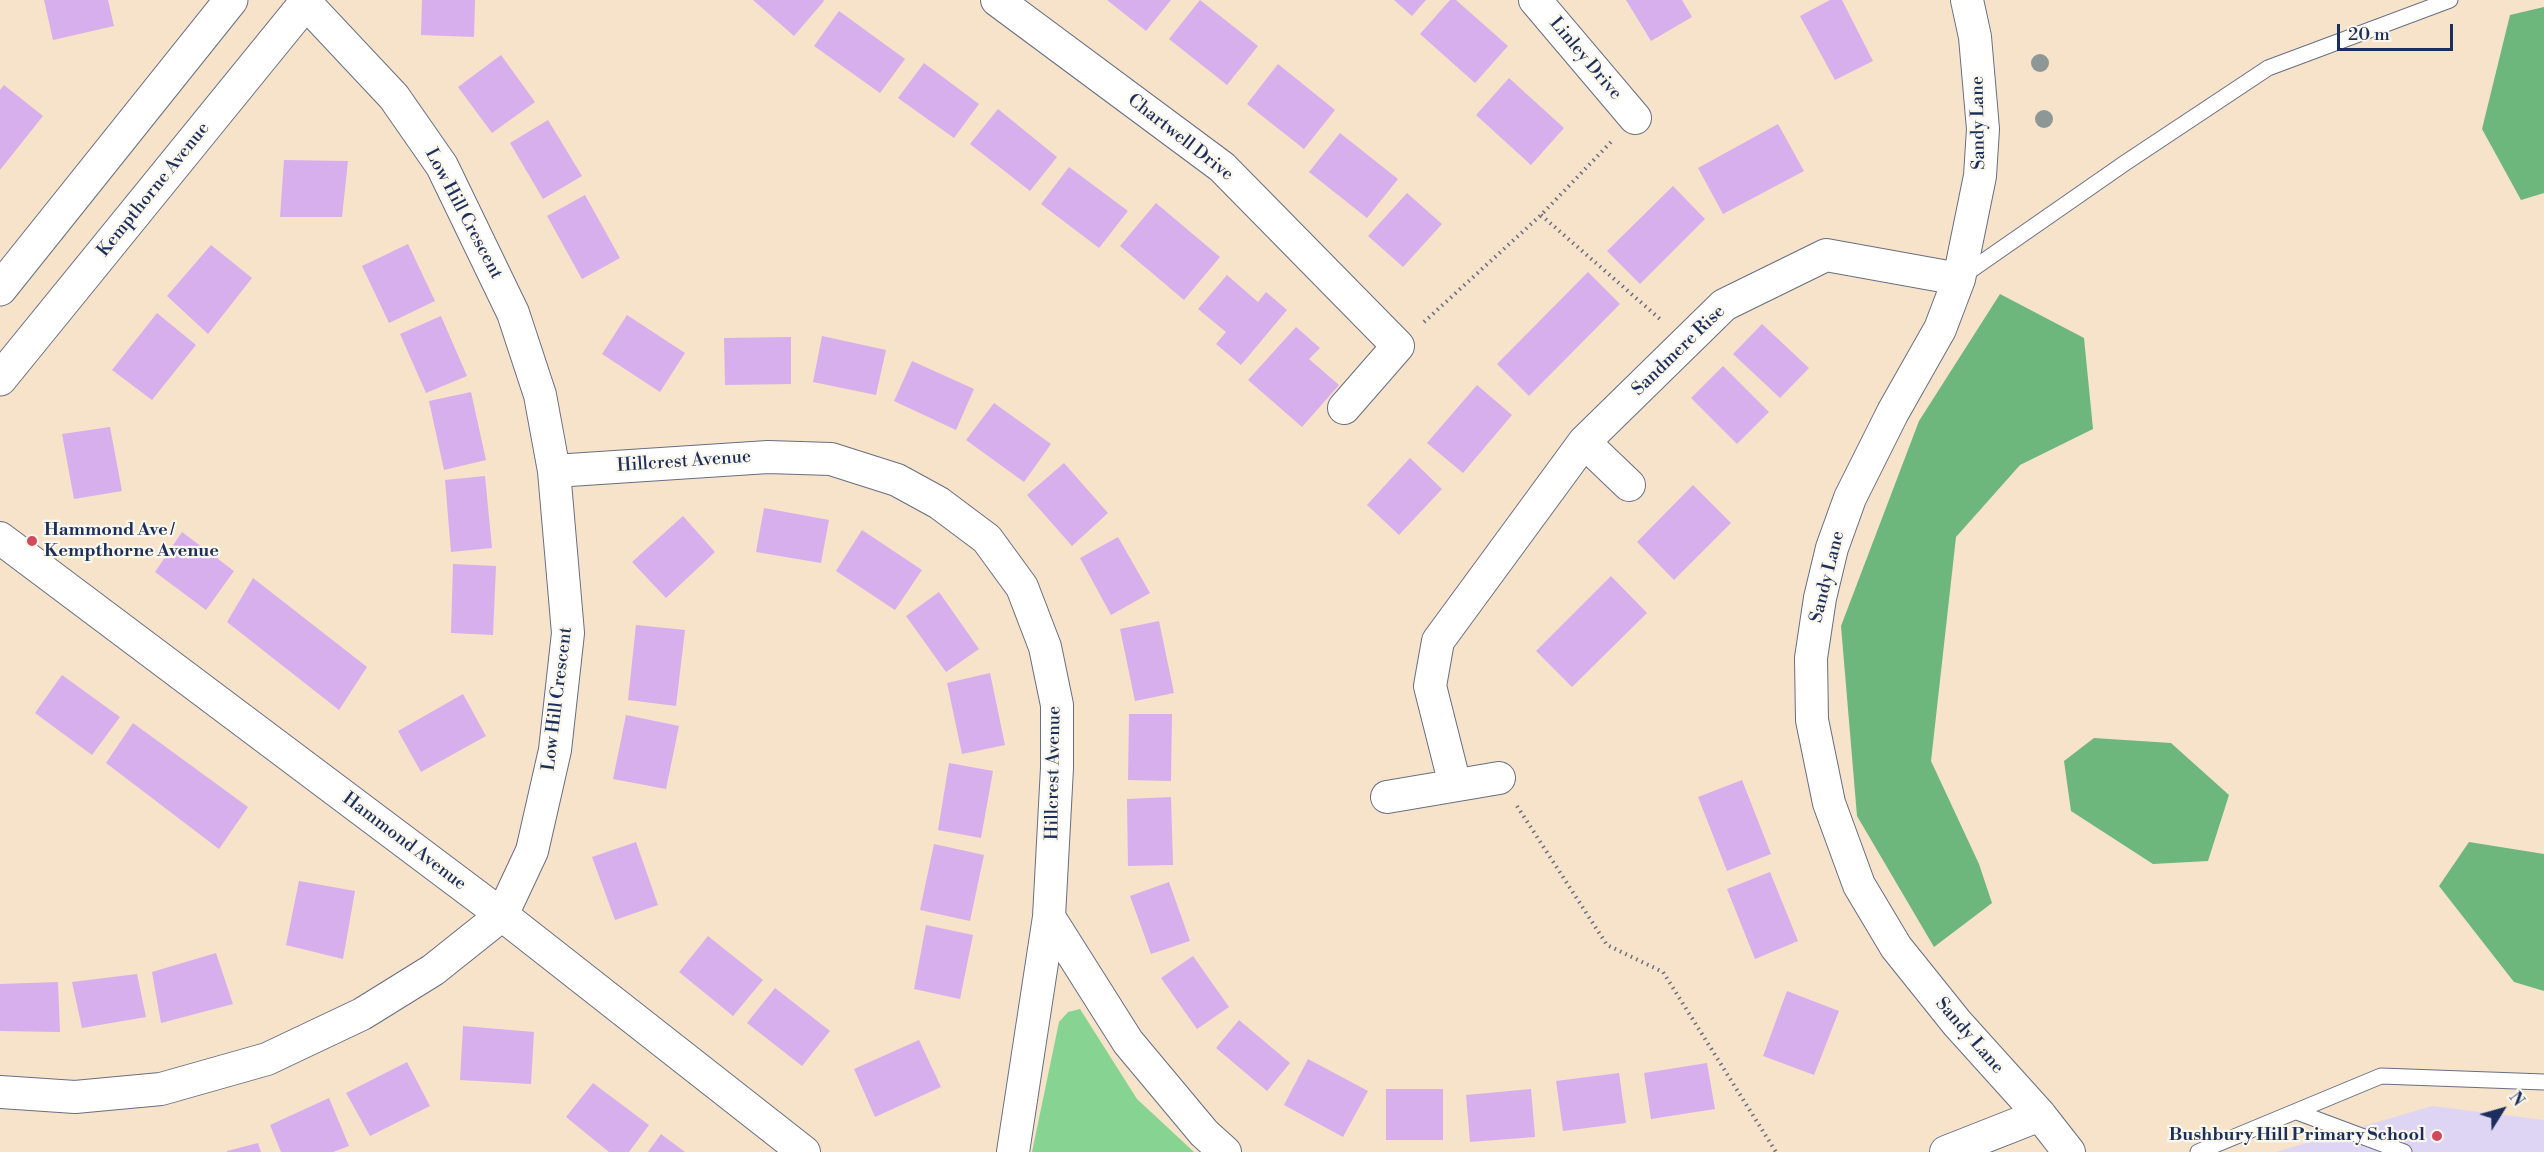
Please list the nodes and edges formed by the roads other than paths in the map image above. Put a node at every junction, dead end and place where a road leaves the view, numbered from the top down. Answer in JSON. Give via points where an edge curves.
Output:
{"nodes":[{"id":1,"x":231,"y":0,"type":"edge"},
{"id":2,"x":998,"y":0,"type":"edge"},
{"id":3,"x":1535,"y":0,"type":"edge"},
{"id":4,"x":1967,"y":0,"type":"edge"},
{"id":5,"x":2450,"y":0,"type":"edge"},
{"id":6,"x":306,"y":1,"type":"edge"},
{"id":7,"x":1635,"y":118,"type":"road end"},
{"id":8,"x":1959,"y":279,"type":"junction"},
{"id":9,"x":0,"y":289,"type":"edge"},
{"id":10,"x":0,"y":379,"type":"edge"},
{"id":11,"x":1344,"y":408,"type":"dead end"},
{"id":12,"x":1584,"y":442,"type":"junction"},
{"id":13,"x":554,"y":471,"type":"junction"},
{"id":14,"x":1629,"y":485,"type":"dead end"},
{"id":15,"x":0,"y":538,"type":"edge"},
{"id":16,"x":1499,"y":778,"type":"road end"},
{"id":17,"x":1455,"y":785,"type":"junction"},
{"id":18,"x":1387,"y":797,"type":"dead end"},
{"id":19,"x":502,"y":915,"type":"junction"},
{"id":20,"x":1049,"y":917,"type":"junction"},
{"id":21,"x":2544,"y":1082,"type":"edge"},
{"id":22,"x":0,"y":1092,"type":"edge"},
{"id":23,"x":2297,"y":1112,"type":"junction"},
{"id":24,"x":2040,"y":1115,"type":"junction"},
{"id":25,"x":804,"y":1152,"type":"edge"},
{"id":26,"x":1013,"y":1152,"type":"edge"},
{"id":27,"x":1225,"y":1152,"type":"edge"},
{"id":28,"x":1946,"y":1152,"type":"edge"},
{"id":29,"x":2069,"y":1152,"type":"edge"},
{"id":30,"x":2198,"y":1152,"type":"edge"},
{"id":31,"x":2404,"y":1152,"type":"edge"}],
"edges":[{"from":1,"to":9,"type":"street"},
{"from":2,"to":11,"type":"street","name":"Chartwell Drive","via":[[1222,167],[1398,346]]},
{"from":3,"to":7,"type":"street","name":"Linley Drive"},
{"from":4,"to":8,"type":"street","name":"Sandy Lane","via":[[1976,47],[1983,129],[1980,176]]},
{"from":5,"to":8,"type":"lane","via":[[2268,68]]},
{"from":6,"to":10,"type":"street","name":"Kempthorne Avenue"},
{"from":6,"to":13,"type":"street","name":"Low Hill Crescent","via":[[394,97],[442,166],[513,313],[540,395]]},
{"from":8,"to":12,"type":"street","name":"Sandmere Rise","via":[[1826,255],[1724,305]]},
{"from":8,"to":24,"type":"street","name":"Sandy Lane","via":[[1940,329],[1850,498],[1832,548],[1810,658],[1812,720],[1829,803],[1859,885],[1896,947],[1957,1023]]},
{"from":12,"to":14,"type":"street"},
{"from":12,"to":17,"type":"street","name":"Sandmere Rise","via":[[1438,641],[1430,686]]},
{"from":13,"to":19,"type":"street","name":"Low Hill Crescent","via":[[568,633],[555,750],[532,851]]},
{"from":13,"to":20,"type":"street","name":"Hillcrest Avenue","via":[[768,457],[831,459],[897,480],[939,503],[987,539],[1022,587],[1045,647],[1057,705]]},
{"from":15,"to":19,"type":"street","name":"Hammond Avenue"},
{"from":16,"to":17,"type":"street"},
{"from":17,"to":18,"type":"street"},
{"from":19,"to":22,"type":"street","name":"Low Hill Crescent","via":[[433,970],[362,1014],[267,1059],[161,1089],[75,1097]]},
{"from":19,"to":25,"type":"street","name":"Hammond Avenue"},
{"from":20,"to":26,"type":"street","name":"Hillcrest Avenue"},
{"from":20,"to":27,"type":"street","via":[[1128,1042],[1204,1133]]},
{"from":21,"to":23,"type":"lane","via":[[2381,1076]]},
{"from":23,"to":30,"type":"lane"},
{"from":23,"to":31,"type":"lane"},
{"from":24,"to":28,"type":"street"},
{"from":24,"to":29,"type":"street","name":"Sandy Lane"}]}
